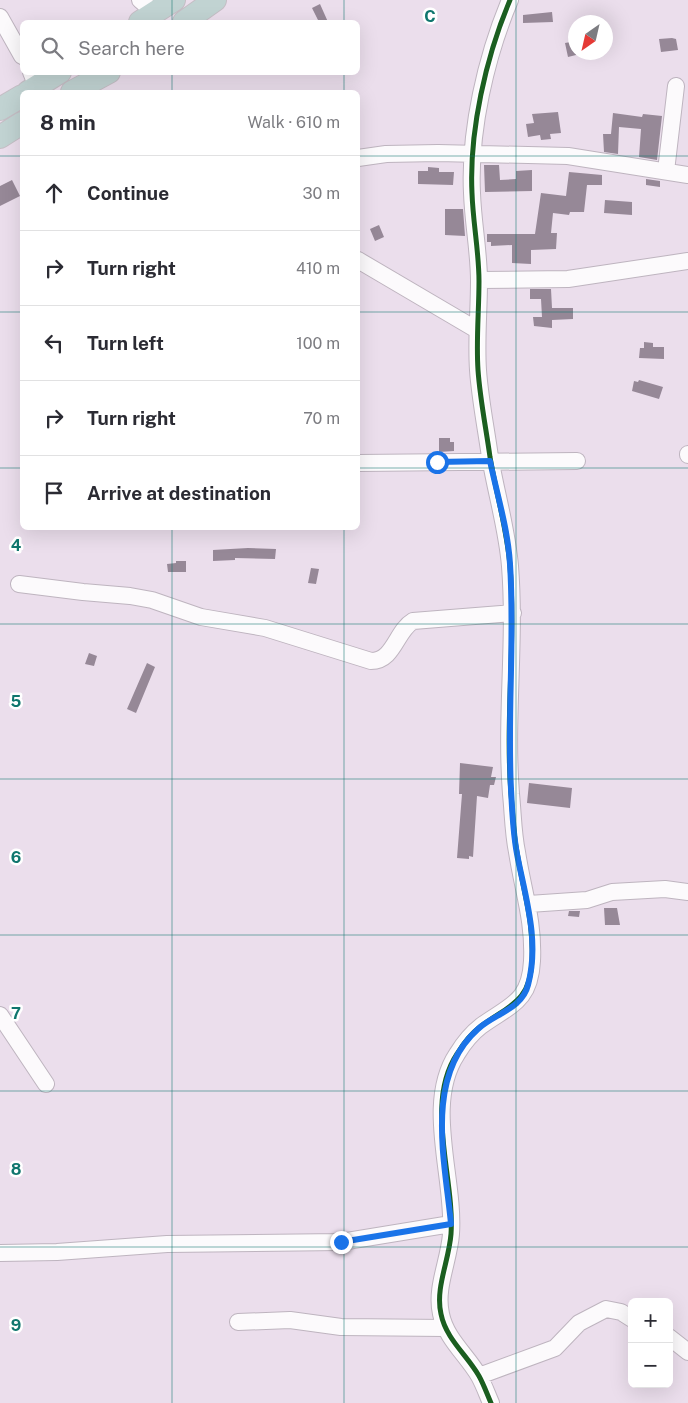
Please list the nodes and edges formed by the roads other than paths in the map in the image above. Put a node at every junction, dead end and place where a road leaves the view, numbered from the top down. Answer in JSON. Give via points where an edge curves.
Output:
{"nodes":[{"id":1,"x":174,"y":0,"type":"edge"},
{"id":2,"x":215,"y":0,"type":"edge"},
{"id":3,"x":510,"y":0,"type":"edge"},
{"id":4,"x":145,"y":12,"type":"edge"},
{"id":5,"x":0,"y":17,"type":"edge"},
{"id":6,"x":187,"y":20,"type":"edge"},
{"id":7,"x":20,"y":52,"type":"edge"},
{"id":8,"x":54,"y":75,"type":"edge"},
{"id":9,"x":103,"y":75,"type":"edge"},
{"id":10,"x":676,"y":86,"type":"dead end"},
{"id":11,"x":30,"y":87,"type":"edge"},
{"id":12,"x":76,"y":90,"type":"edge"},
{"id":13,"x":20,"y":94,"type":"edge"},
{"id":14,"x":0,"y":109,"type":"edge"},
{"id":15,"x":20,"y":124,"type":"edge"},
{"id":16,"x":0,"y":137,"type":"edge"},
{"id":17,"x":472,"y":154,"type":"junction"},
{"id":18,"x":360,"y":158,"type":"edge"},
{"id":19,"x":666,"y":171,"type":"junction"},
{"id":20,"x":688,"y":175,"type":"edge"},
{"id":21,"x":360,"y":261,"type":"edge"},
{"id":22,"x":688,"y":261,"type":"edge"},
{"id":23,"x":479,"y":280,"type":"junction"},
{"id":24,"x":477,"y":330,"type":"junction"},
{"id":25,"x":490,"y":461,"type":"junction"},
{"id":26,"x":577,"y":462,"type":"dead end"},
{"id":27,"x":360,"y":463,"type":"edge"},
{"id":28,"x":19,"y":584,"type":"dead end"},
{"id":29,"x":512,"y":614,"type":"junction"},
{"id":30,"x":688,"y":892,"type":"edge"},
{"id":31,"x":529,"y":904,"type":"junction"},
{"id":32,"x":0,"y":1015,"type":"edge"},
{"id":33,"x":46,"y":1084,"type":"dead end"},
{"id":34,"x":451,"y":1224,"type":"junction"},
{"id":35,"x":0,"y":1253,"type":"edge"},
{"id":36,"x":628,"y":1316,"type":"edge"},
{"id":37,"x":238,"y":1322,"type":"dead end"},
{"id":38,"x":445,"y":1328,"type":"junction"},
{"id":39,"x":673,"y":1340,"type":"edge"},
{"id":40,"x":688,"y":1352,"type":"edge"},
{"id":41,"x":479,"y":1376,"type":"junction"},
{"id":42,"x":491,"y":1403,"type":"edge"}],
"edges":[{"from":1,"to":4,"type":"highway"},
{"from":2,"to":6,"type":"highway"},
{"from":3,"to":17,"type":"street","via":[[491,55]]},
{"from":5,"to":7,"type":"street"},
{"from":8,"to":11,"type":"highway"},
{"from":9,"to":12,"type":"highway"},
{"from":10,"to":19,"type":"street"},
{"from":13,"to":14,"type":"highway"},
{"from":15,"to":16,"type":"highway"},
{"from":17,"to":18,"type":"street","via":[[386,154]]},
{"from":17,"to":19,"type":"street","via":[[568,156]]},
{"from":17,"to":23,"type":"street"},
{"from":19,"to":20,"type":"street"},
{"from":21,"to":24,"type":"street"},
{"from":22,"to":23,"type":"street","via":[[568,279]]},
{"from":23,"to":24,"type":"street"},
{"from":24,"to":25,"type":"street","via":[[478,373]]},
{"from":25,"to":26,"type":"street"},
{"from":25,"to":27,"type":"street"},
{"from":25,"to":29,"type":"street","via":[[510,561]]},
{"from":28,"to":29,"type":"street","via":[[152,600],[201,617],[265,628],[371,661],[386,656],[406,625],[413,621]]},
{"from":29,"to":31,"type":"street","via":[[511,790],[516,852]]},
{"from":30,"to":31,"type":"street","via":[[665,889],[612,892],[587,900]]},
{"from":31,"to":34,"type":"street","via":[[532,947],[528,987],[512,1007],[479,1027],[467,1040],[455,1056],[444,1086],[442,1104]]},
{"from":32,"to":33,"type":"street"},
{"from":34,"to":35,"type":"street","via":[[341,1242],[167,1244]]},
{"from":34,"to":38,"type":"street","via":[[439,1298]]},
{"from":36,"to":41,"type":"street","via":[[606,1309],[579,1323],[554,1348]]},
{"from":37,"to":38,"type":"street","via":[[290,1320],[341,1327]]},
{"from":38,"to":41,"type":"street"},
{"from":39,"to":40,"type":"street"},
{"from":41,"to":42,"type":"street"}]}
